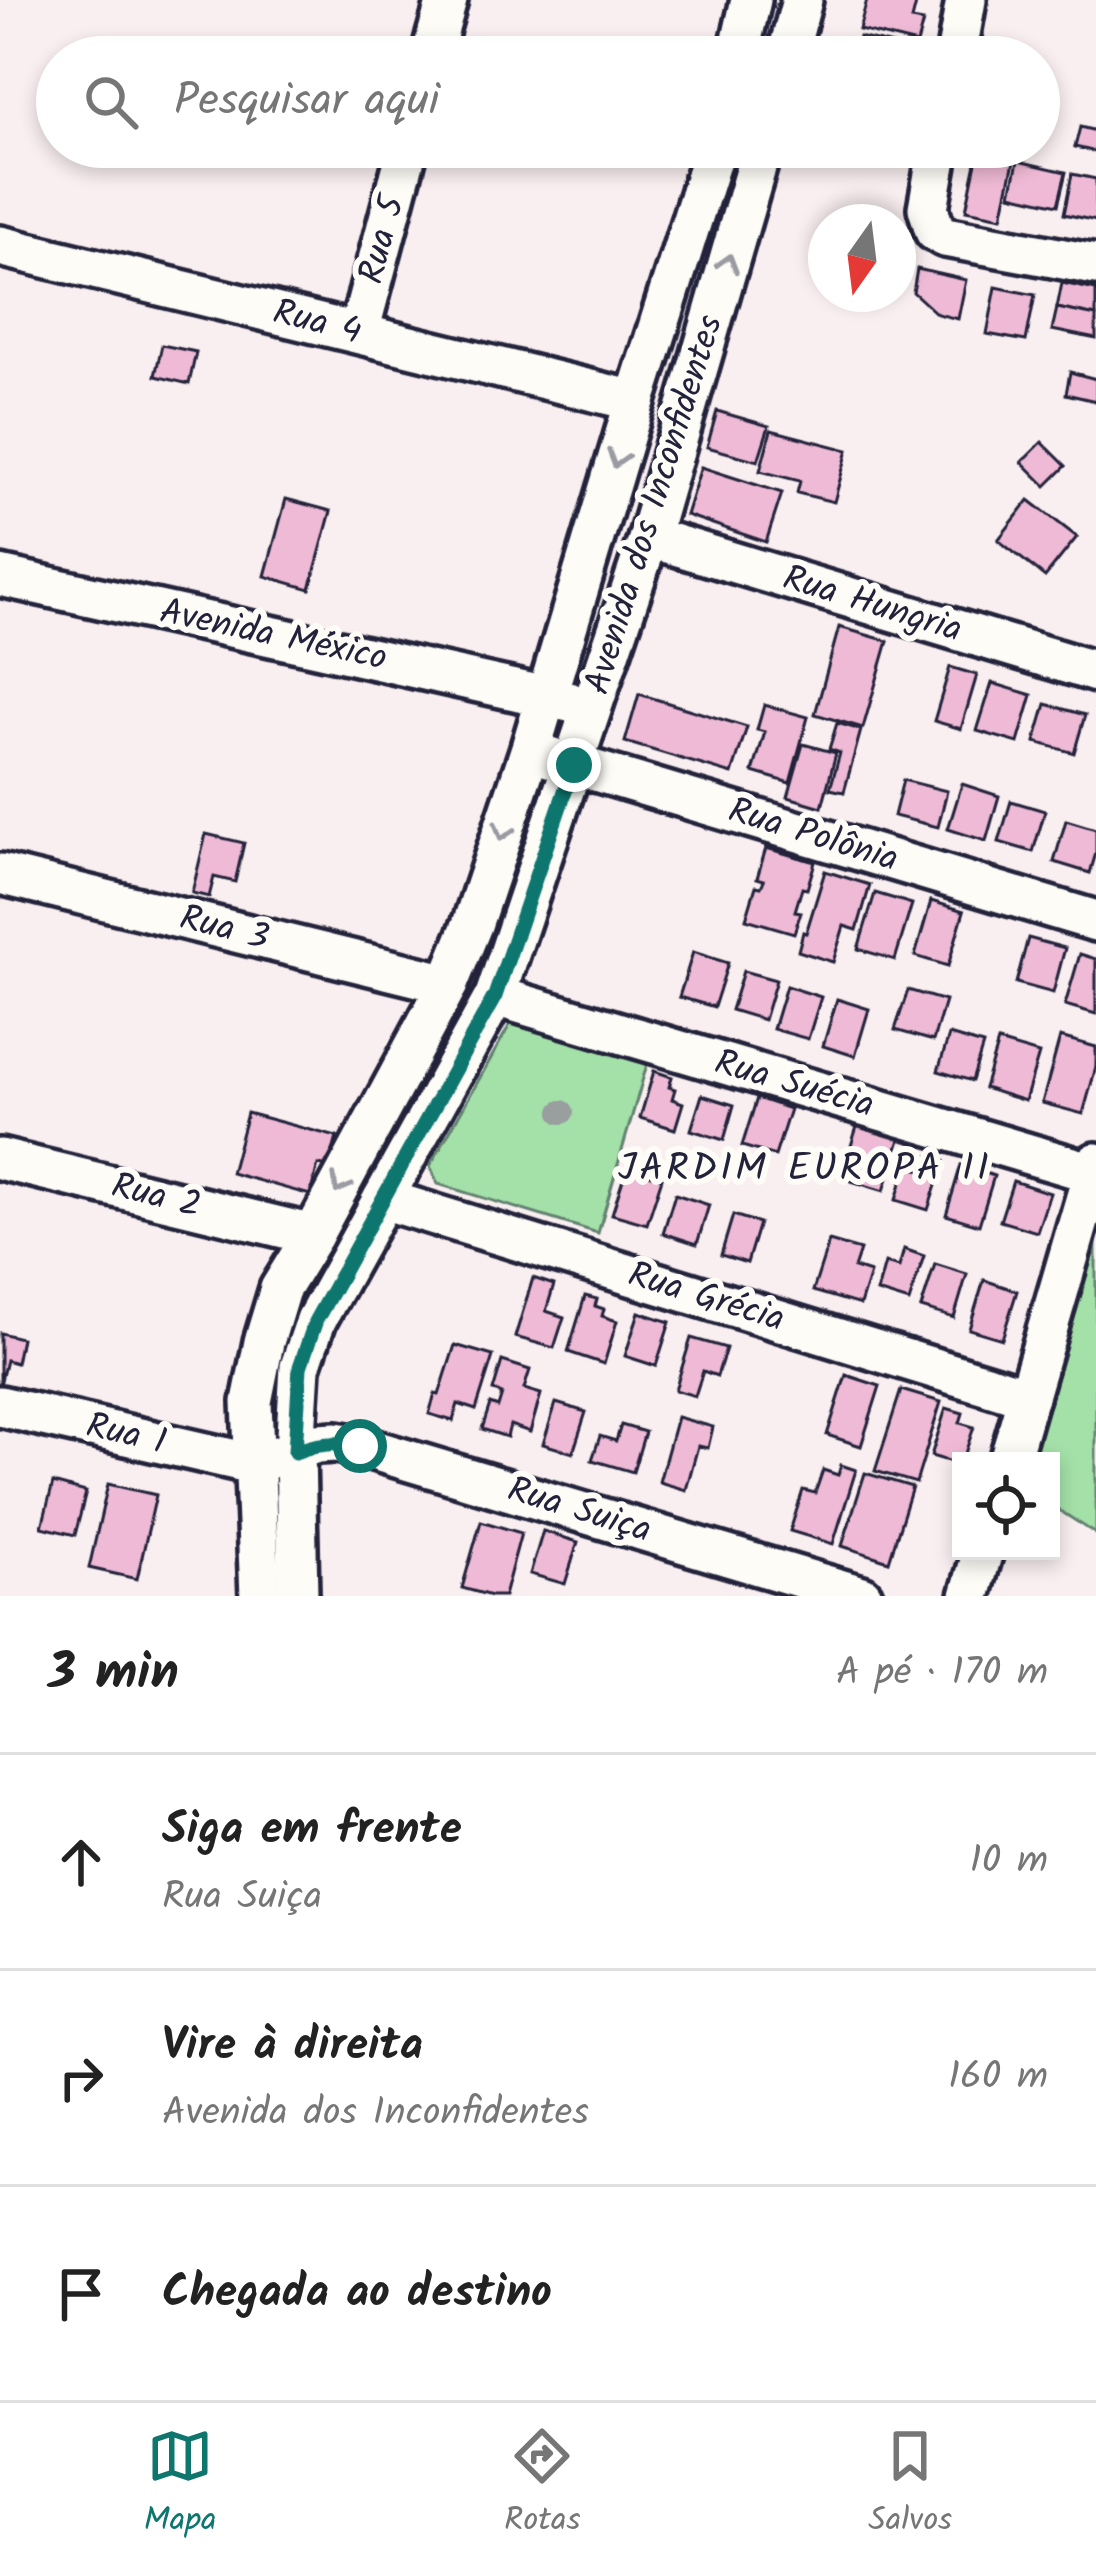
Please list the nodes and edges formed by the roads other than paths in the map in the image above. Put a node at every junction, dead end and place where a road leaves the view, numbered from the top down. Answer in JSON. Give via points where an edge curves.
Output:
{"nodes":[{"id":1,"x":446,"y":0,"type":"edge"},
{"id":2,"x":752,"y":0,"type":"edge"},
{"id":3,"x":802,"y":0,"type":"edge"},
{"id":4,"x":966,"y":0,"type":"edge"},
{"id":5,"x":437,"y":36,"type":"edge"},
{"id":6,"x":743,"y":36,"type":"edge"},
{"id":7,"x":793,"y":36,"type":"edge"},
{"id":8,"x":960,"y":36,"type":"edge"},
{"id":9,"x":402,"y":168,"type":"edge"},
{"id":10,"x":708,"y":168,"type":"edge"},
{"id":11,"x":756,"y":168,"type":"edge"},
{"id":12,"x":935,"y":168,"type":"edge"},
{"id":13,"x":0,"y":246,"type":"edge"},
{"id":14,"x":1096,"y":265,"type":"edge"},
{"id":15,"x":359,"y":332,"type":"junction"},
{"id":16,"x":634,"y":400,"type":"junction"},
{"id":17,"x":649,"y":537,"type":"junction"},
{"id":18,"x":0,"y":576,"type":"edge"},
{"id":19,"x":1096,"y":672,"type":"edge"},
{"id":20,"x":546,"y":696,"type":"junction"},
{"id":21,"x":594,"y":708,"type":"junction"},
{"id":22,"x":530,"y":752,"type":"junction"},
{"id":23,"x":574,"y":765,"type":"junction"},
{"id":24,"x":0,"y":874,"type":"edge"},
{"id":25,"x":1096,"y":921,"type":"edge"},
{"id":26,"x":448,"y":984,"type":"junction"},
{"id":27,"x":495,"y":996,"type":"junction"},
{"id":28,"x":0,"y":1159,"type":"edge"},
{"id":29,"x":1095,"y":1168,"type":"edge"},
{"id":30,"x":383,"y":1198,"type":"junction"},
{"id":31,"x":313,"y":1235,"type":"junction"},
{"id":32,"x":1028,"y":1396,"type":"junction"},
{"id":33,"x":0,"y":1406,"type":"edge"},
{"id":34,"x":295,"y":1452,"type":"junction"},
{"id":35,"x":1012,"y":1452,"type":"edge"},
{"id":36,"x":253,"y":1464,"type":"junction"},
{"id":37,"x":980,"y":1560,"type":"edge"},
{"id":38,"x":260,"y":1596,"type":"edge"},
{"id":39,"x":298,"y":1596,"type":"edge"},
{"id":40,"x":862,"y":1596,"type":"edge"},
{"id":41,"x":970,"y":1596,"type":"edge"}],
"edges":[{"from":1,"to":5,"type":"street"},
{"from":2,"to":6,"type":"street"},
{"from":3,"to":7,"type":"street"},
{"from":4,"to":8,"type":"street"},
{"from":9,"to":15,"type":"street","name":"Rua 5"},
{"from":10,"to":16,"type":"street","name":"Avenida dos Inconfidentes"},
{"from":17,"to":11,"type":"street","name":"Avenida dos Inconfidentes","one_way":true},
{"from":12,"to":14,"type":"street","via":[[928,208],[935,231]]},
{"from":13,"to":15,"type":"street","name":"Rua 4"},
{"from":15,"to":16,"type":"street","name":"Rua 4"},
{"from":16,"to":20,"type":"street","name":"Avenida dos Inconfidentes","one_way":true},
{"from":17,"to":19,"type":"street","name":"Rua Hungria"},
{"from":17,"to":21,"type":"street","name":"Avenida dos Inconfidentes"},
{"from":18,"to":20,"type":"street","name":"Avenida México"},
{"from":20,"to":21,"type":"street","name":"Avenida México"},
{"from":20,"to":22,"type":"street","name":"Avenida dos Inconfidentes"},
{"from":21,"to":23,"type":"street","name":"Avenida dos Inconfidentes"},
{"from":22,"to":23,"type":"street","name":"Rua Polônia"},
{"from":22,"to":26,"type":"street","name":"Avenida dos Inconfidentes","one_way":true},
{"from":23,"to":25,"type":"street","name":"Rua Polônia"},
{"from":23,"to":27,"type":"street","name":"Avenida dos Inconfidentes"},
{"from":24,"to":26,"type":"street","name":"Rua 3"},
{"from":26,"to":31,"type":"street","name":"Avenida dos Inconfidentes","one_way":true},
{"from":27,"to":29,"type":"street","name":"Rua Suécia"},
{"from":27,"to":30,"type":"street","name":"Avenida dos Inconfidentes"},
{"from":28,"to":31,"type":"street","name":"Rua 2"},
{"from":29,"to":32,"type":"street"},
{"from":30,"to":32,"type":"street","name":"Rua Grécia"},
{"from":30,"to":34,"type":"street","name":"Avenida dos Inconfidentes","via":[[316,1320],[300,1367]]},
{"from":31,"to":36,"type":"street","name":"Avenida dos Inconfidentes","via":[[280,1289],[264,1342],[252,1402]]},
{"from":32,"to":35,"type":"street"},
{"from":33,"to":36,"type":"street","name":"Rua 1"},
{"from":34,"to":36,"type":"street","name":"Rua Suiça"},
{"from":34,"to":39,"type":"street","name":"Avenida dos Inconfidentes"},
{"from":34,"to":40,"type":"street","name":"Rua Suiça","via":[[317,1443],[360,1446]]},
{"from":36,"to":38,"type":"street","name":"Avenida dos Inconfidentes"},
{"from":37,"to":41,"type":"street"}]}
